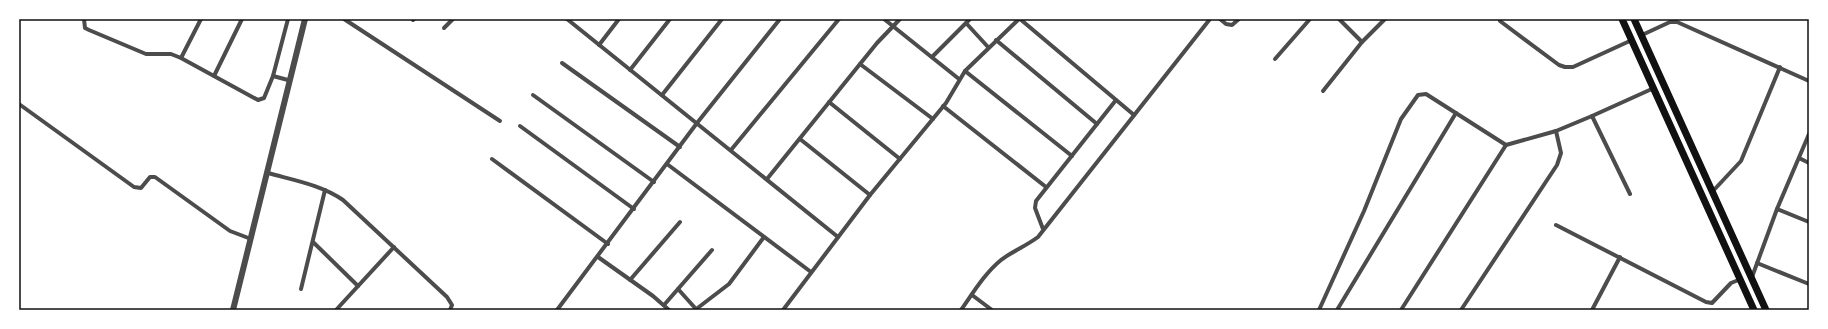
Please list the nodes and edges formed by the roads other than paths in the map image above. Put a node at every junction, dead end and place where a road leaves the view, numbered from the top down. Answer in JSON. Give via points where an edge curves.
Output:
{"nodes":[{"id":1,"x":84,"y":19,"type":"edge"},
{"id":2,"x":200,"y":19,"type":"edge"},
{"id":3,"x":242,"y":19,"type":"edge"},
{"id":4,"x":288,"y":19,"type":"edge"},
{"id":5,"x":305,"y":19,"type":"edge"},
{"id":6,"x":344,"y":19,"type":"edge"},
{"id":7,"x":453,"y":19,"type":"edge"},
{"id":8,"x":568,"y":19,"type":"edge"},
{"id":9,"x":619,"y":19,"type":"edge"},
{"id":10,"x":670,"y":19,"type":"edge"},
{"id":11,"x":722,"y":19,"type":"edge"},
{"id":12,"x":780,"y":19,"type":"edge"},
{"id":13,"x":839,"y":19,"type":"edge"},
{"id":14,"x":884,"y":19,"type":"edge"},
{"id":15,"x":900,"y":19,"type":"edge"},
{"id":16,"x":970,"y":19,"type":"edge"},
{"id":17,"x":1019,"y":19,"type":"edge"},
{"id":18,"x":1210,"y":19,"type":"edge"},
{"id":19,"x":1220,"y":19,"type":"edge"},
{"id":20,"x":1239,"y":19,"type":"edge"},
{"id":21,"x":1310,"y":19,"type":"edge"},
{"id":22,"x":1339,"y":19,"type":"edge"},
{"id":23,"x":1385,"y":19,"type":"edge"},
{"id":24,"x":1622,"y":19,"type":"edge"},
{"id":25,"x":1634,"y":19,"type":"edge"},
{"id":26,"x":1500,"y":21,"type":"dead end"},
{"id":27,"x":966,"y":23,"type":"junction"},
{"id":28,"x":893,"y":26,"type":"junction"},
{"id":29,"x":444,"y":28,"type":"dead end"},
{"id":30,"x":1642,"y":35,"type":"junction"},
{"id":31,"x":996,"y":40,"type":"junction"},
{"id":32,"x":1632,"y":40,"type":"junction"},
{"id":33,"x":1362,"y":42,"type":"junction"},
{"id":34,"x":599,"y":44,"type":"junction"},
{"id":35,"x":988,"y":47,"type":"junction"},
{"id":36,"x":932,"y":57,"type":"junction"},
{"id":37,"x":180,"y":58,"type":"junction"},
{"id":38,"x":1275,"y":59,"type":"dead end"},
{"id":39,"x":1654,"y":62,"type":"junction"},
{"id":40,"x":562,"y":63,"type":"dead end"},
{"id":41,"x":860,"y":64,"type":"junction"},
{"id":42,"x":1644,"y":67,"type":"junction"},
{"id":43,"x":1780,"y":68,"type":"junction"},
{"id":44,"x":630,"y":70,"type":"junction"},
{"id":45,"x":965,"y":71,"type":"junction"},
{"id":46,"x":214,"y":76,"type":"junction"},
{"id":47,"x":275,"y":76,"type":"junction"},
{"id":48,"x":959,"y":79,"type":"junction"},
{"id":49,"x":288,"y":80,"type":"junction"},
{"id":50,"x":1809,"y":81,"type":"edge"},
{"id":51,"x":1654,"y":88,"type":"junction"},
{"id":52,"x":1323,"y":91,"type":"dead end"},
{"id":53,"x":533,"y":95,"type":"dead end"},
{"id":54,"x":662,"y":95,"type":"junction"},
{"id":55,"x":1116,"y":100,"type":"junction"},
{"id":56,"x":829,"y":102,"type":"junction"},
{"id":57,"x":19,"y":104,"type":"edge"},
{"id":58,"x":943,"y":106,"type":"junction"},
{"id":59,"x":1456,"y":113,"type":"junction"},
{"id":60,"x":1134,"y":115,"type":"junction"},
{"id":61,"x":1592,"y":116,"type":"junction"},
{"id":62,"x":933,"y":119,"type":"junction"},
{"id":63,"x":500,"y":121,"type":"dead end"},
{"id":64,"x":697,"y":124,"type":"junction"},
{"id":65,"x":1097,"y":124,"type":"junction"},
{"id":66,"x":520,"y":126,"type":"dead end"},
{"id":67,"x":1556,"y":131,"type":"junction"},
{"id":68,"x":1809,"y":134,"type":"edge"},
{"id":69,"x":800,"y":139,"type":"junction"},
{"id":70,"x":1506,"y":145,"type":"junction"},
{"id":71,"x":680,"y":147,"type":"junction"},
{"id":72,"x":731,"y":150,"type":"junction"},
{"id":73,"x":1072,"y":156,"type":"junction"},
{"id":74,"x":1799,"y":158,"type":"junction"},
{"id":75,"x":492,"y":159,"type":"dead end"},
{"id":76,"x":900,"y":159,"type":"junction"},
{"id":77,"x":1809,"y":163,"type":"edge"},
{"id":78,"x":667,"y":164,"type":"junction"},
{"id":79,"x":268,"y":173,"type":"junction"},
{"id":80,"x":767,"y":179,"type":"junction"},
{"id":81,"x":654,"y":182,"type":"junction"},
{"id":82,"x":1046,"y":187,"type":"junction"},
{"id":83,"x":325,"y":190,"type":"junction"},
{"id":84,"x":1713,"y":191,"type":"junction"},
{"id":85,"x":1630,"y":194,"type":"dead end"},
{"id":86,"x":870,"y":195,"type":"junction"},
{"id":87,"x":634,"y":209,"type":"junction"},
{"id":88,"x":1777,"y":209,"type":"junction"},
{"id":89,"x":680,"y":222,"type":"dead end"},
{"id":90,"x":1809,"y":222,"type":"edge"},
{"id":91,"x":1556,"y":225,"type":"dead end"},
{"id":92,"x":1043,"y":229,"type":"junction"},
{"id":93,"x":764,"y":237,"type":"junction"},
{"id":94,"x":838,"y":237,"type":"junction"},
{"id":95,"x":251,"y":239,"type":"junction"},
{"id":96,"x":313,"y":242,"type":"junction"},
{"id":97,"x":608,"y":244,"type":"junction"},
{"id":98,"x":394,"y":247,"type":"junction"},
{"id":99,"x":712,"y":250,"type":"dead end"},
{"id":100,"x":1620,"y":257,"type":"junction"},
{"id":101,"x":598,"y":258,"type":"junction"},
{"id":102,"x":1757,"y":263,"type":"junction"},
{"id":103,"x":811,"y":272,"type":"junction"},
{"id":104,"x":1752,"y":278,"type":"junction"},
{"id":105,"x":630,"y":280,"type":"junction"},
{"id":106,"x":1741,"y":281,"type":"junction"},
{"id":107,"x":1809,"y":284,"type":"edge"},
{"id":108,"x":358,"y":286,"type":"junction"},
{"id":109,"x":301,"y":289,"type":"dead end"},
{"id":110,"x":678,"y":289,"type":"junction"},
{"id":111,"x":972,"y":295,"type":"junction"},
{"id":112,"x":664,"y":304,"type":"junction"},
{"id":113,"x":786,"y":309,"type":"edge"},
{"id":114,"x":233,"y":310,"type":"edge"},
{"id":115,"x":336,"y":310,"type":"edge"},
{"id":116,"x":450,"y":310,"type":"edge"},
{"id":117,"x":557,"y":310,"type":"edge"},
{"id":118,"x":669,"y":310,"type":"edge"},
{"id":119,"x":696,"y":310,"type":"edge"},
{"id":120,"x":961,"y":310,"type":"edge"},
{"id":121,"x":992,"y":310,"type":"edge"},
{"id":122,"x":1319,"y":310,"type":"edge"},
{"id":123,"x":1337,"y":310,"type":"edge"},
{"id":124,"x":1401,"y":310,"type":"edge"},
{"id":125,"x":1461,"y":310,"type":"edge"},
{"id":126,"x":1592,"y":310,"type":"edge"},
{"id":127,"x":1754,"y":310,"type":"edge"},
{"id":128,"x":1766,"y":310,"type":"edge"}],
"edges":[{"from":1,"to":37,"type":"street","via":[[85,28],[146,54],[171,54]]},
{"from":2,"to":37,"type":"street"},
{"from":3,"to":46,"type":"street"},
{"from":4,"to":47,"type":"street"},
{"from":5,"to":49,"type":"street"},
{"from":6,"to":63,"type":"street"},
{"from":7,"to":29,"type":"street"},
{"from":8,"to":34,"type":"street"},
{"from":9,"to":34,"type":"street"},
{"from":10,"to":44,"type":"street"},
{"from":11,"to":54,"type":"street"},
{"from":12,"to":64,"type":"street"},
{"from":13,"to":72,"type":"street"},
{"from":14,"to":28,"type":"street"},
{"from":15,"to":28,"type":"street"},
{"from":16,"to":27,"type":"street"},
{"from":17,"to":31,"type":"street"},
{"from":17,"to":55,"type":"street"},
{"from":18,"to":60,"type":"street"},
{"from":19,"to":20,"type":"street","via":[[1232,25]]},
{"from":21,"to":38,"type":"street"},
{"from":22,"to":33,"type":"street"},
{"from":23,"to":33,"type":"street"},
{"from":24,"to":32,"type":"main road"},
{"from":25,"to":30,"type":"main road"},
{"from":26,"to":32,"type":"street","via":[[1564,67],[1573,67]]},
{"from":27,"to":35,"type":"street"},
{"from":27,"to":36,"type":"street"},
{"from":28,"to":36,"type":"street"},
{"from":28,"to":41,"type":"street"},
{"from":30,"to":39,"type":"main road"},
{"from":30,"to":43,"type":"street","via":[[1670,22],[1677,22]]},
{"from":31,"to":35,"type":"street"},
{"from":31,"to":65,"type":"street"},
{"from":32,"to":42,"type":"main road"},
{"from":33,"to":52,"type":"street"},
{"from":34,"to":44,"type":"street"},
{"from":35,"to":45,"type":"street"},
{"from":36,"to":48,"type":"street"},
{"from":37,"to":46,"type":"street"},
{"from":39,"to":42,"type":"main road"},
{"from":39,"to":84,"type":"main road"},
{"from":40,"to":71,"type":"street"},
{"from":41,"to":56,"type":"street"},
{"from":41,"to":62,"type":"street"},
{"from":42,"to":51,"type":"main road"},
{"from":43,"to":50,"type":"street"},
{"from":43,"to":84,"type":"street","via":[[1741,161]]},
{"from":44,"to":54,"type":"street"},
{"from":45,"to":48,"type":"street"},
{"from":45,"to":73,"type":"street"},
{"from":46,"to":47,"type":"street","via":[[261,100]]},
{"from":47,"to":49,"type":"street"},
{"from":48,"to":58,"type":"street"},
{"from":49,"to":79,"type":"street"},
{"from":51,"to":61,"type":"street"},
{"from":51,"to":106,"type":"main road"},
{"from":53,"to":81,"type":"street"},
{"from":54,"to":64,"type":"street"},
{"from":55,"to":60,"type":"street"},
{"from":55,"to":65,"type":"street"},
{"from":56,"to":69,"type":"street"},
{"from":56,"to":76,"type":"street"},
{"from":57,"to":95,"type":"street","via":[[134,187],[141,188],[150,177],[155,177],[230,231]]},
{"from":58,"to":62,"type":"street"},
{"from":58,"to":82,"type":"street"},
{"from":59,"to":70,"type":"street"},
{"from":59,"to":122,"type":"street","via":[[1424,93],[1418,95],[1409,106]]},
{"from":59,"to":123,"type":"street"},
{"from":60,"to":92,"type":"street"},
{"from":61,"to":67,"type":"street"},
{"from":61,"to":85,"type":"street"},
{"from":62,"to":76,"type":"street"},
{"from":64,"to":71,"type":"street"},
{"from":64,"to":72,"type":"street"},
{"from":65,"to":73,"type":"street"},
{"from":66,"to":87,"type":"street"},
{"from":67,"to":70,"type":"street"},
{"from":67,"to":125,"type":"street","via":[[1561,153],[1557,165]]},
{"from":68,"to":74,"type":"street"},
{"from":69,"to":80,"type":"street"},
{"from":69,"to":86,"type":"street"},
{"from":70,"to":124,"type":"street"},
{"from":71,"to":78,"type":"street"},
{"from":72,"to":80,"type":"street"},
{"from":73,"to":82,"type":"street"},
{"from":74,"to":77,"type":"street"},
{"from":74,"to":88,"type":"street"},
{"from":75,"to":97,"type":"street"},
{"from":76,"to":86,"type":"street"},
{"from":78,"to":81,"type":"street"},
{"from":78,"to":93,"type":"street"},
{"from":79,"to":83,"type":"street"},
{"from":79,"to":95,"type":"street"},
{"from":80,"to":94,"type":"street"},
{"from":81,"to":87,"type":"street"},
{"from":82,"to":92,"type":"street","via":[[1035,204]]},
{"from":83,"to":96,"type":"street"},
{"from":83,"to":98,"type":"street","via":[[343,200]]},
{"from":84,"to":104,"type":"main road"},
{"from":86,"to":94,"type":"street"},
{"from":87,"to":97,"type":"street"},
{"from":88,"to":90,"type":"street"},
{"from":88,"to":102,"type":"street"},
{"from":89,"to":105,"type":"street"},
{"from":91,"to":100,"type":"street"},
{"from":92,"to":111,"type":"street","via":[[1032,241],[1000,261]]},
{"from":93,"to":103,"type":"street"},
{"from":93,"to":119,"type":"street","via":[[729,284]]},
{"from":94,"to":103,"type":"street"},
{"from":95,"to":114,"type":"street"},
{"from":96,"to":108,"type":"street"},
{"from":96,"to":109,"type":"street"},
{"from":97,"to":101,"type":"street"},
{"from":98,"to":108,"type":"street"},
{"from":98,"to":116,"type":"street","via":[[447,297],[452,306]]},
{"from":99,"to":110,"type":"street"},
{"from":100,"to":106,"type":"street","via":[[1710,303],[1731,283]]},
{"from":100,"to":126,"type":"street"},
{"from":101,"to":105,"type":"street"},
{"from":101,"to":117,"type":"street"},
{"from":102,"to":104,"type":"street"},
{"from":102,"to":107,"type":"street"},
{"from":103,"to":113,"type":"street"},
{"from":104,"to":106,"type":"street"},
{"from":104,"to":128,"type":"main road"},
{"from":105,"to":112,"type":"street"},
{"from":106,"to":127,"type":"main road"},
{"from":108,"to":115,"type":"street"},
{"from":110,"to":112,"type":"street"},
{"from":110,"to":119,"type":"street"},
{"from":111,"to":120,"type":"street"},
{"from":111,"to":121,"type":"street"},
{"from":112,"to":118,"type":"street"}]}
